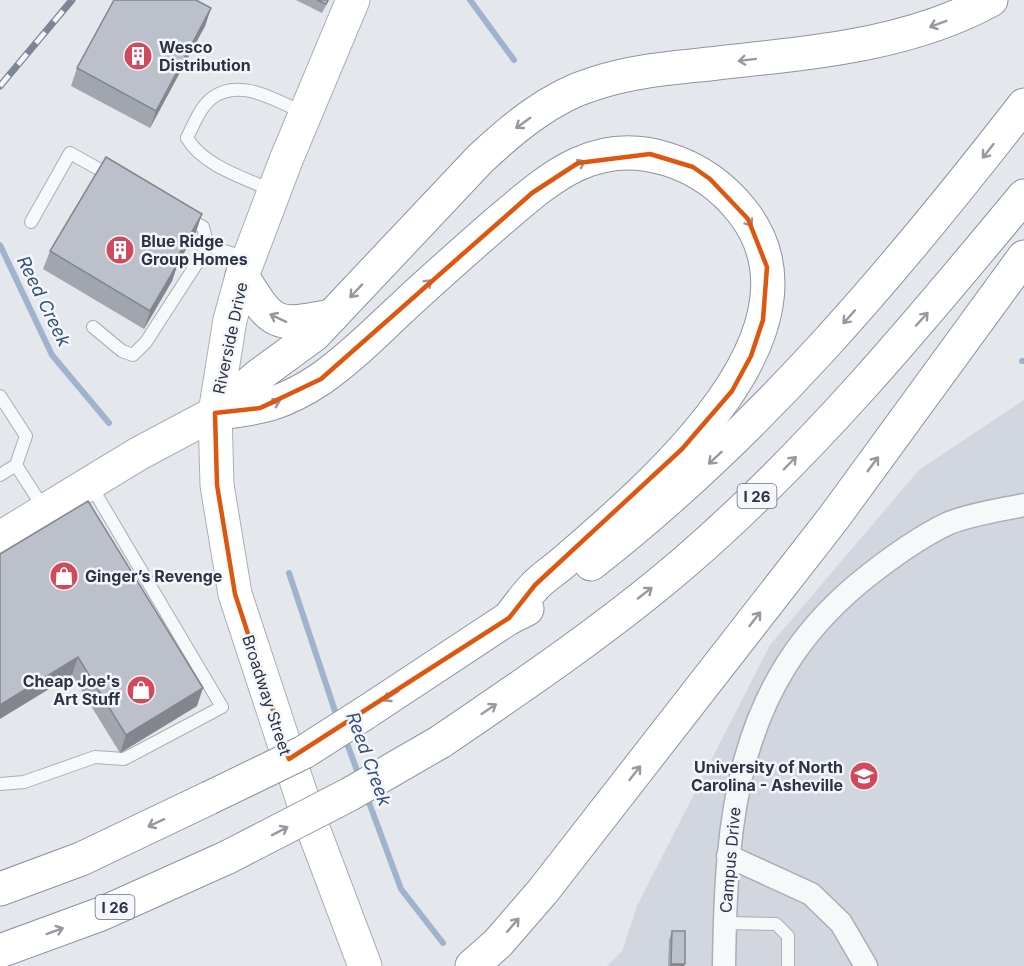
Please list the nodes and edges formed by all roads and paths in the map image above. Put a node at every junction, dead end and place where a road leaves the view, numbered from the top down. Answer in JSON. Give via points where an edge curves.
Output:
{"nodes":[{"id":1,"x":353,"y":0,"type":"edge"},
{"id":2,"x":991,"y":0,"type":"edge"},
{"id":3,"x":1024,"y":105,"type":"edge"},
{"id":4,"x":305,"y":114,"type":"junction"},
{"id":5,"x":122,"y":182,"type":"edge"},
{"id":6,"x":273,"y":191,"type":"junction"},
{"id":7,"x":1024,"y":196,"type":"edge"},
{"id":8,"x":172,"y":210,"type":"edge"},
{"id":9,"x":31,"y":222,"type":"dead end"},
{"id":10,"x":208,"y":246,"type":"junction"},
{"id":11,"x":1024,"y":257,"type":"edge"},
{"id":12,"x":246,"y":267,"type":"junction"},
{"id":13,"x":332,"y":316,"type":"junction"},
{"id":14,"x":93,"y":327,"type":"dead end"},
{"id":15,"x":0,"y":396,"type":"edge"},
{"id":16,"x":214,"y":413,"type":"junction"},
{"id":17,"x":16,"y":465,"type":"junction"},
{"id":18,"x":0,"y":475,"type":"edge"},
{"id":19,"x":89,"y":483,"type":"junction"},
{"id":20,"x":1024,"y":505,"type":"edge"},
{"id":21,"x":45,"y":510,"type":"junction"},
{"id":22,"x":0,"y":538,"type":"edge"},
{"id":23,"x":509,"y":618,"type":"junction"},
{"id":24,"x":0,"y":784,"type":"edge"},
{"id":25,"x":728,"y":856,"type":"junction"},
{"id":26,"x":0,"y":889,"type":"edge"},
{"id":27,"x":725,"y":923,"type":"junction"},
{"id":28,"x":0,"y":951,"type":"edge"},
{"id":29,"x":475,"y":964,"type":"edge"},
{"id":30,"x":365,"y":966,"type":"edge"},
{"id":31,"x":724,"y":966,"type":"edge"},
{"id":32,"x":788,"y":966,"type":"edge"},
{"id":33,"x":866,"y":966,"type":"edge"}],
"edges":[{"from":1,"to":4,"type":"main road","name":"Riverside Drive"},
{"from":2,"to":13,"type":"main road","one_way":true,"via":[[933,27],[854,45],[638,72],[581,89],[550,104],[500,140]]},
{"from":3,"to":23,"type":"main road","one_way":true,"via":[[885,277],[727,447],[648,519],[543,602]]},
{"from":4,"to":6,"type":"main road","name":"Riverside Drive"},
{"from":4,"to":6,"type":"lane","via":[[261,93],[234,89],[212,99],[187,138],[205,158]]},
{"from":5,"to":9,"type":"lane","via":[[70,153]]},
{"from":6,"to":12,"type":"main road","name":"Riverside Drive"},
{"from":28,"to":7,"type":"main road","number":"I 26","one_way":true,"bridge":true,"via":[[101,914],[228,858],[350,794],[440,742],[576,648],[685,562],[771,483],[920,321]]},
{"from":8,"to":10,"type":"lane","via":[[203,227]]},
{"from":10,"to":12,"type":"lane"},
{"from":10,"to":14,"type":"lane","via":[[146,342],[133,355],[122,351]]},
{"from":29,"to":11,"type":"main road","one_way":true,"via":[[543,891],[820,535]]},
{"from":13,"to":12,"type":"main road","one_way":true,"via":[[293,324],[275,318],[263,310]]},
{"from":12,"to":16,"type":"main road","name":"Riverside Drive","via":[[225,343]]},
{"from":13,"to":16,"type":"main road","via":[[314,335]]},
{"from":15,"to":17,"type":"lane","via":[[26,436]]},
{"from":16,"to":19,"type":"main road","name":"Riverside Drive"},
{"from":16,"to":23,"type":"main road","one_way":true,"via":[[260,408],[321,379],[532,193],[578,163],[601,157],[650,154],[693,168],[710,179],[748,219],[765,259],[767,293],[751,356],[732,391],[682,449],[620,511],[535,585]]},
{"from":16,"to":30,"type":"main road","name":"Broadway Street","via":[[217,485],[235,594],[305,807]]},
{"from":17,"to":18,"type":"lane"},
{"from":17,"to":21,"type":"lane"},
{"from":19,"to":21,"type":"main road","name":"Riverside Drive"},
{"from":19,"to":24,"type":"lane","via":[[222,707],[124,759],[95,757],[24,782]]},
{"from":20,"to":25,"type":"street","name":"Campus Drive","via":[[950,523],[887,560],[828,609],[793,652],[756,724],[738,782]]},
{"from":21,"to":22,"type":"main road","name":"Riverside Drive"},
{"from":23,"to":26,"type":"main road","one_way":true,"bridge":true,"via":[[304,752],[81,859]]},
{"from":25,"to":27,"type":"street","name":"Campus Drive"},
{"from":25,"to":33,"type":"street","via":[[811,894],[841,923]]},
{"from":27,"to":31,"type":"street","name":"Campus Drive"},
{"from":27,"to":32,"type":"lane","via":[[776,924],[788,936]]}]}
